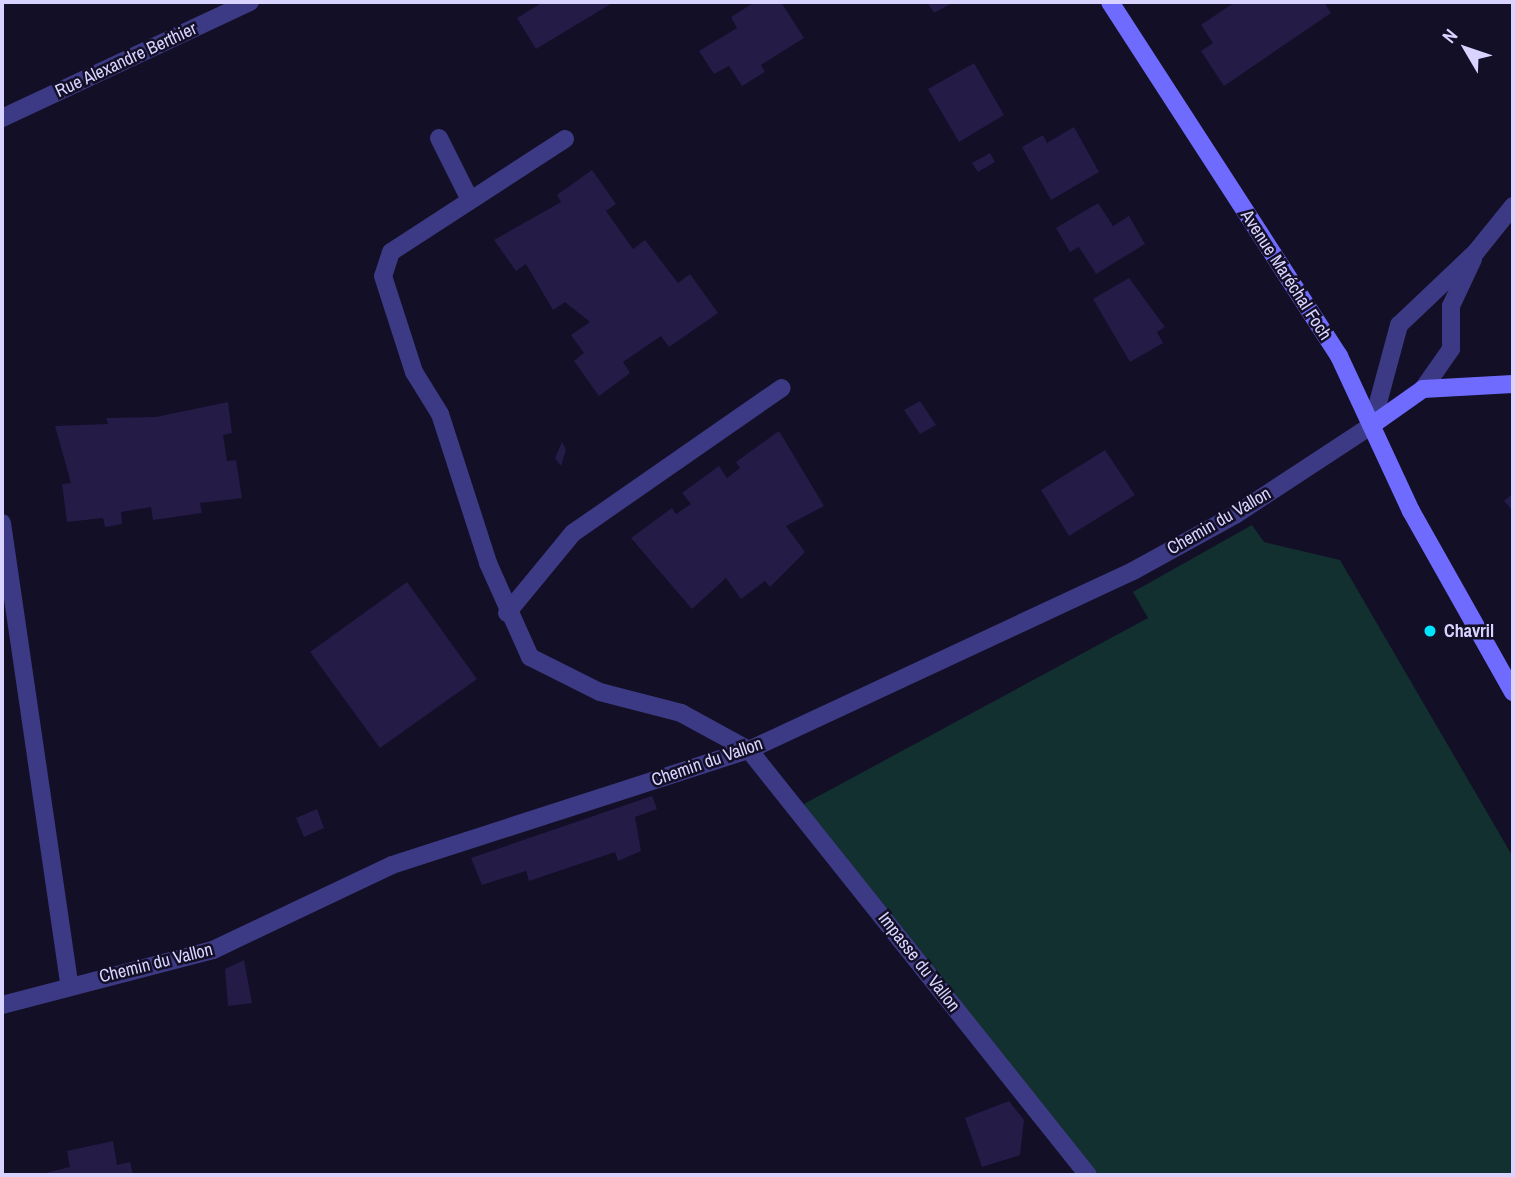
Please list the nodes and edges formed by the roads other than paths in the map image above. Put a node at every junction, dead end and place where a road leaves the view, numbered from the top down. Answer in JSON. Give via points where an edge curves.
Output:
{"nodes":[{"id":1,"x":250,"y":2,"type":"edge"},
{"id":2,"x":1110,"y":2,"type":"edge"},
{"id":3,"x":2,"y":118,"type":"edge"},
{"id":4,"x":439,"y":138,"type":"dead end"},
{"id":5,"x":565,"y":139,"type":"dead end"},
{"id":6,"x":470,"y":201,"type":"junction"},
{"id":7,"x":1513,"y":206,"type":"edge"},
{"id":8,"x":1476,"y":252,"type":"junction"},
{"id":9,"x":1513,"y":384,"type":"edge"},
{"id":10,"x":782,"y":388,"type":"dead end"},
{"id":11,"x":1423,"y":389,"type":"junction"},
{"id":12,"x":1372,"y":425,"type":"junction"},
{"id":13,"x":2,"y":523,"type":"edge"},
{"id":14,"x":507,"y":613,"type":"junction"},
{"id":15,"x":1513,"y":692,"type":"edge"},
{"id":16,"x":749,"y":750,"type":"junction"},
{"id":17,"x":69,"y":985,"type":"junction"},
{"id":18,"x":2,"y":1005,"type":"edge"},
{"id":19,"x":1088,"y":1175,"type":"edge"}],
"edges":[{"from":1,"to":3,"type":"street","name":"Rue Alexandre Berthier"},
{"from":2,"to":12,"type":"main road","name":"Avenue Maréchal Foch","via":[[1339,356]]},
{"from":4,"to":6,"type":"street"},
{"from":5,"to":6,"type":"street"},
{"from":6,"to":14,"type":"street","via":[[391,252],[383,276],[414,372],[440,414]]},
{"from":7,"to":8,"type":"street"},
{"from":8,"to":11,"type":"street","via":[[1451,306],[1451,349]]},
{"from":8,"to":12,"type":"street","via":[[1399,326]]},
{"from":9,"to":11,"type":"main road"},
{"from":10,"to":14,"type":"street","via":[[573,533]]},
{"from":11,"to":12,"type":"main road"},
{"from":12,"to":15,"type":"main road","name":"Avenue Maréchal Foch","via":[[1410,511]]},
{"from":12,"to":16,"type":"street","name":"Chemin du Vallon","via":[[1235,515],[1133,571]]},
{"from":13,"to":17,"type":"street"},
{"from":14,"to":16,"type":"street","via":[[530,657],[600,692],[681,713]]},
{"from":16,"to":17,"type":"street","name":"Chemin du Vallon","via":[[392,865],[213,950]]},
{"from":16,"to":19,"type":"street","name":"Impasse du Vallon"},
{"from":17,"to":18,"type":"street","name":"Chemin du Vallon"}]}
